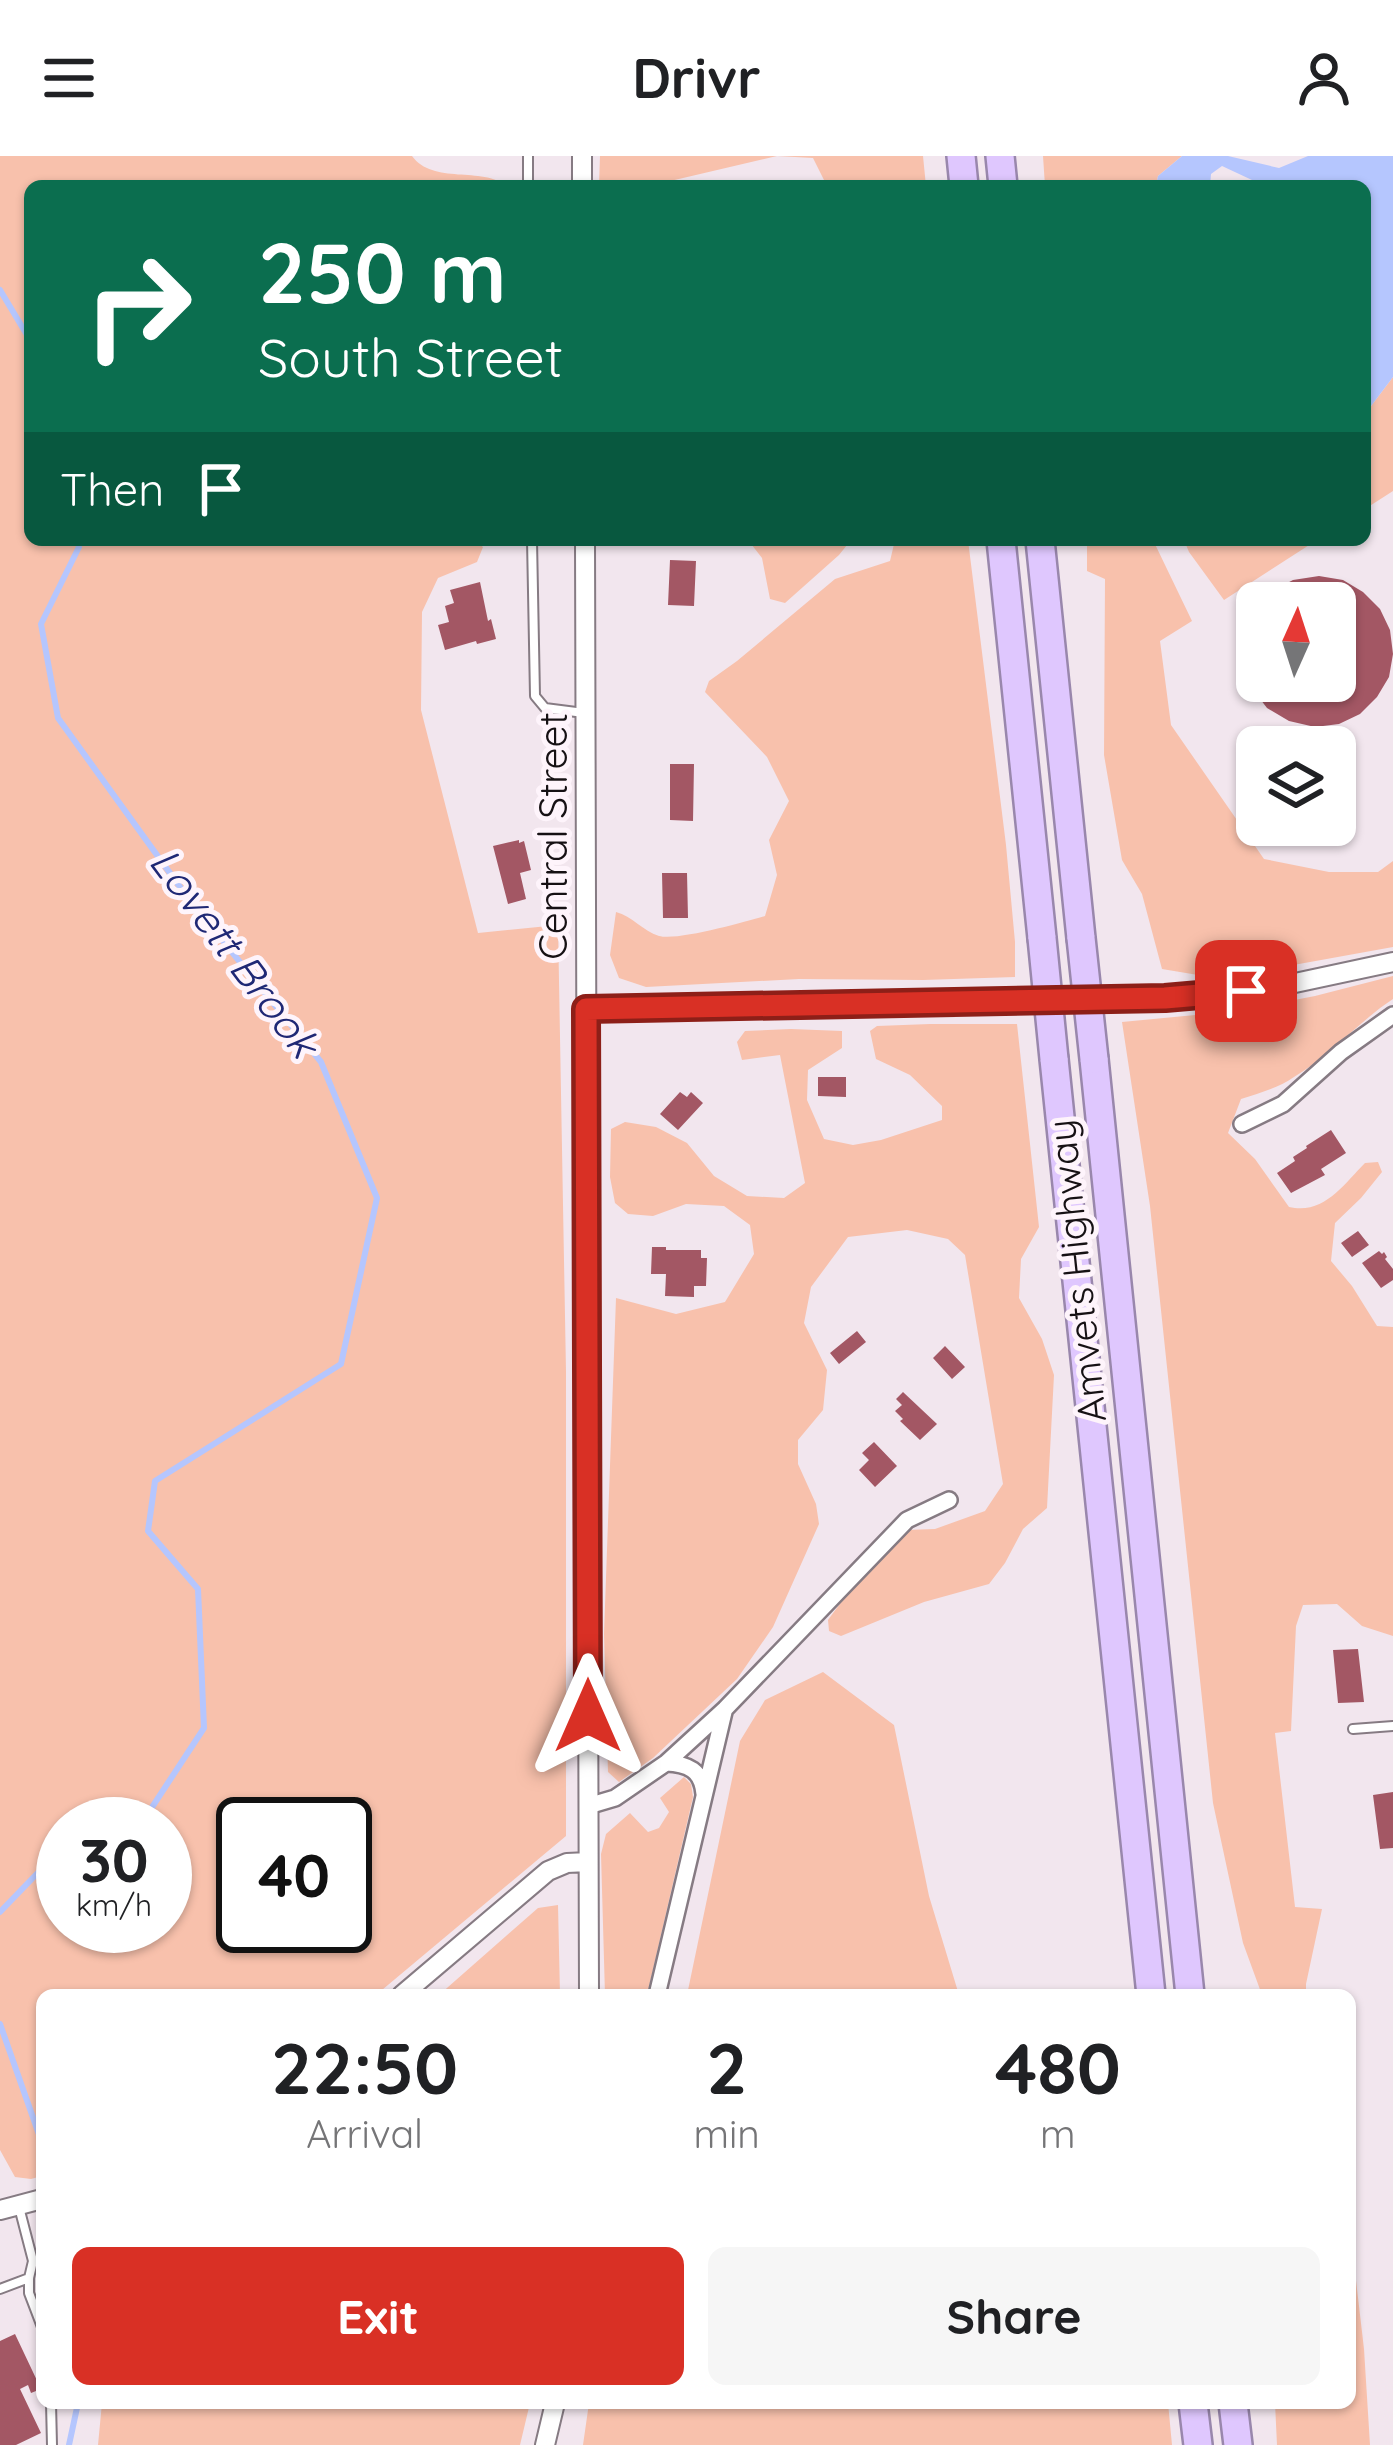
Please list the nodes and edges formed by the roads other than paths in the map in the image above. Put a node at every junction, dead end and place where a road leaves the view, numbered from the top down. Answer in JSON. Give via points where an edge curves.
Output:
{"nodes":[{"id":1,"x":532,"y":546,"type":"edge"},
{"id":2,"x":584,"y":546,"type":"edge"},
{"id":3,"x":1002,"y":546,"type":"edge"},
{"id":4,"x":1041,"y":546,"type":"edge"},
{"id":5,"x":585,"y":714,"type":"junction"},
{"id":6,"x":1393,"y":962,"type":"edge"},
{"id":7,"x":586,"y":1009,"type":"junction"},
{"id":8,"x":1393,"y":1015,"type":"edge"},
{"id":9,"x":1242,"y":1124,"type":"dead end"},
{"id":10,"x":949,"y":1500,"type":"dead end"},
{"id":11,"x":724,"y":1709,"type":"junction"},
{"id":12,"x":1393,"y":1726,"type":"edge"},
{"id":13,"x":1353,"y":1730,"type":"dead end"},
{"id":14,"x":666,"y":1763,"type":"junction"},
{"id":15,"x":704,"y":1798,"type":"junction"},
{"id":16,"x":588,"y":1806,"type":"junction"},
{"id":17,"x":588,"y":1862,"type":"junction"},
{"id":18,"x":410,"y":1989,"type":"edge"},
{"id":19,"x":589,"y":1989,"type":"edge"},
{"id":20,"x":658,"y":1989,"type":"edge"},
{"id":21,"x":1150,"y":1989,"type":"edge"},
{"id":22,"x":1189,"y":1989,"type":"edge"},
{"id":23,"x":9,"y":2208,"type":"edge"},
{"id":24,"x":29,"y":2278,"type":"junction"},
{"id":25,"x":0,"y":2288,"type":"edge"},
{"id":26,"x":36,"y":2312,"type":"edge"},
{"id":27,"x":51,"y":2409,"type":"edge"},
{"id":28,"x":554,"y":2409,"type":"edge"},
{"id":29,"x":1194,"y":2409,"type":"edge"},
{"id":30,"x":1234,"y":2409,"type":"edge"},
{"id":31,"x":52,"y":2445,"type":"edge"},
{"id":32,"x":545,"y":2445,"type":"edge"},
{"id":33,"x":1198,"y":2445,"type":"edge"},
{"id":34,"x":1238,"y":2445,"type":"edge"}],
"edges":[{"from":1,"to":5,"type":"lane","via":[[535,695],[544,708]]},
{"from":2,"to":5,"type":"street","name":"Central Street"},
{"from":3,"to":21,"type":"highway","name":"Amvets Highway","bridge":true},
{"from":4,"to":22,"type":"highway","name":"Amvets Highway","bridge":true},
{"from":5,"to":7,"type":"street","name":"Central Street"},
{"from":6,"to":7,"type":"street","via":[[1281,986],[1165,998]]},
{"from":7,"to":16,"type":"street","name":"Central Street"},
{"from":8,"to":9,"type":"street","via":[[1283,1104]]},
{"from":10,"to":11,"type":"street","via":[[907,1520]]},
{"from":11,"to":14,"type":"street"},
{"from":11,"to":15,"type":"street"},
{"from":12,"to":13,"type":"lane"},
{"from":14,"to":15,"type":"street","via":[[694,1769]]},
{"from":14,"to":16,"type":"street","via":[[615,1798]]},
{"from":15,"to":20,"type":"street"},
{"from":16,"to":17,"type":"street","name":"Central Street"},
{"from":17,"to":18,"type":"street","via":[[548,1871]]},
{"from":17,"to":19,"type":"street","name":"Central Street"},
{"from":23,"to":24,"type":"lane","via":[[33,2261]]},
{"from":24,"to":25,"type":"lane"},
{"from":24,"to":26,"type":"lane"},
{"from":27,"to":31,"type":"lane"},
{"from":28,"to":32,"type":"street"},
{"from":29,"to":33,"type":"highway"},
{"from":30,"to":34,"type":"highway"}]}
